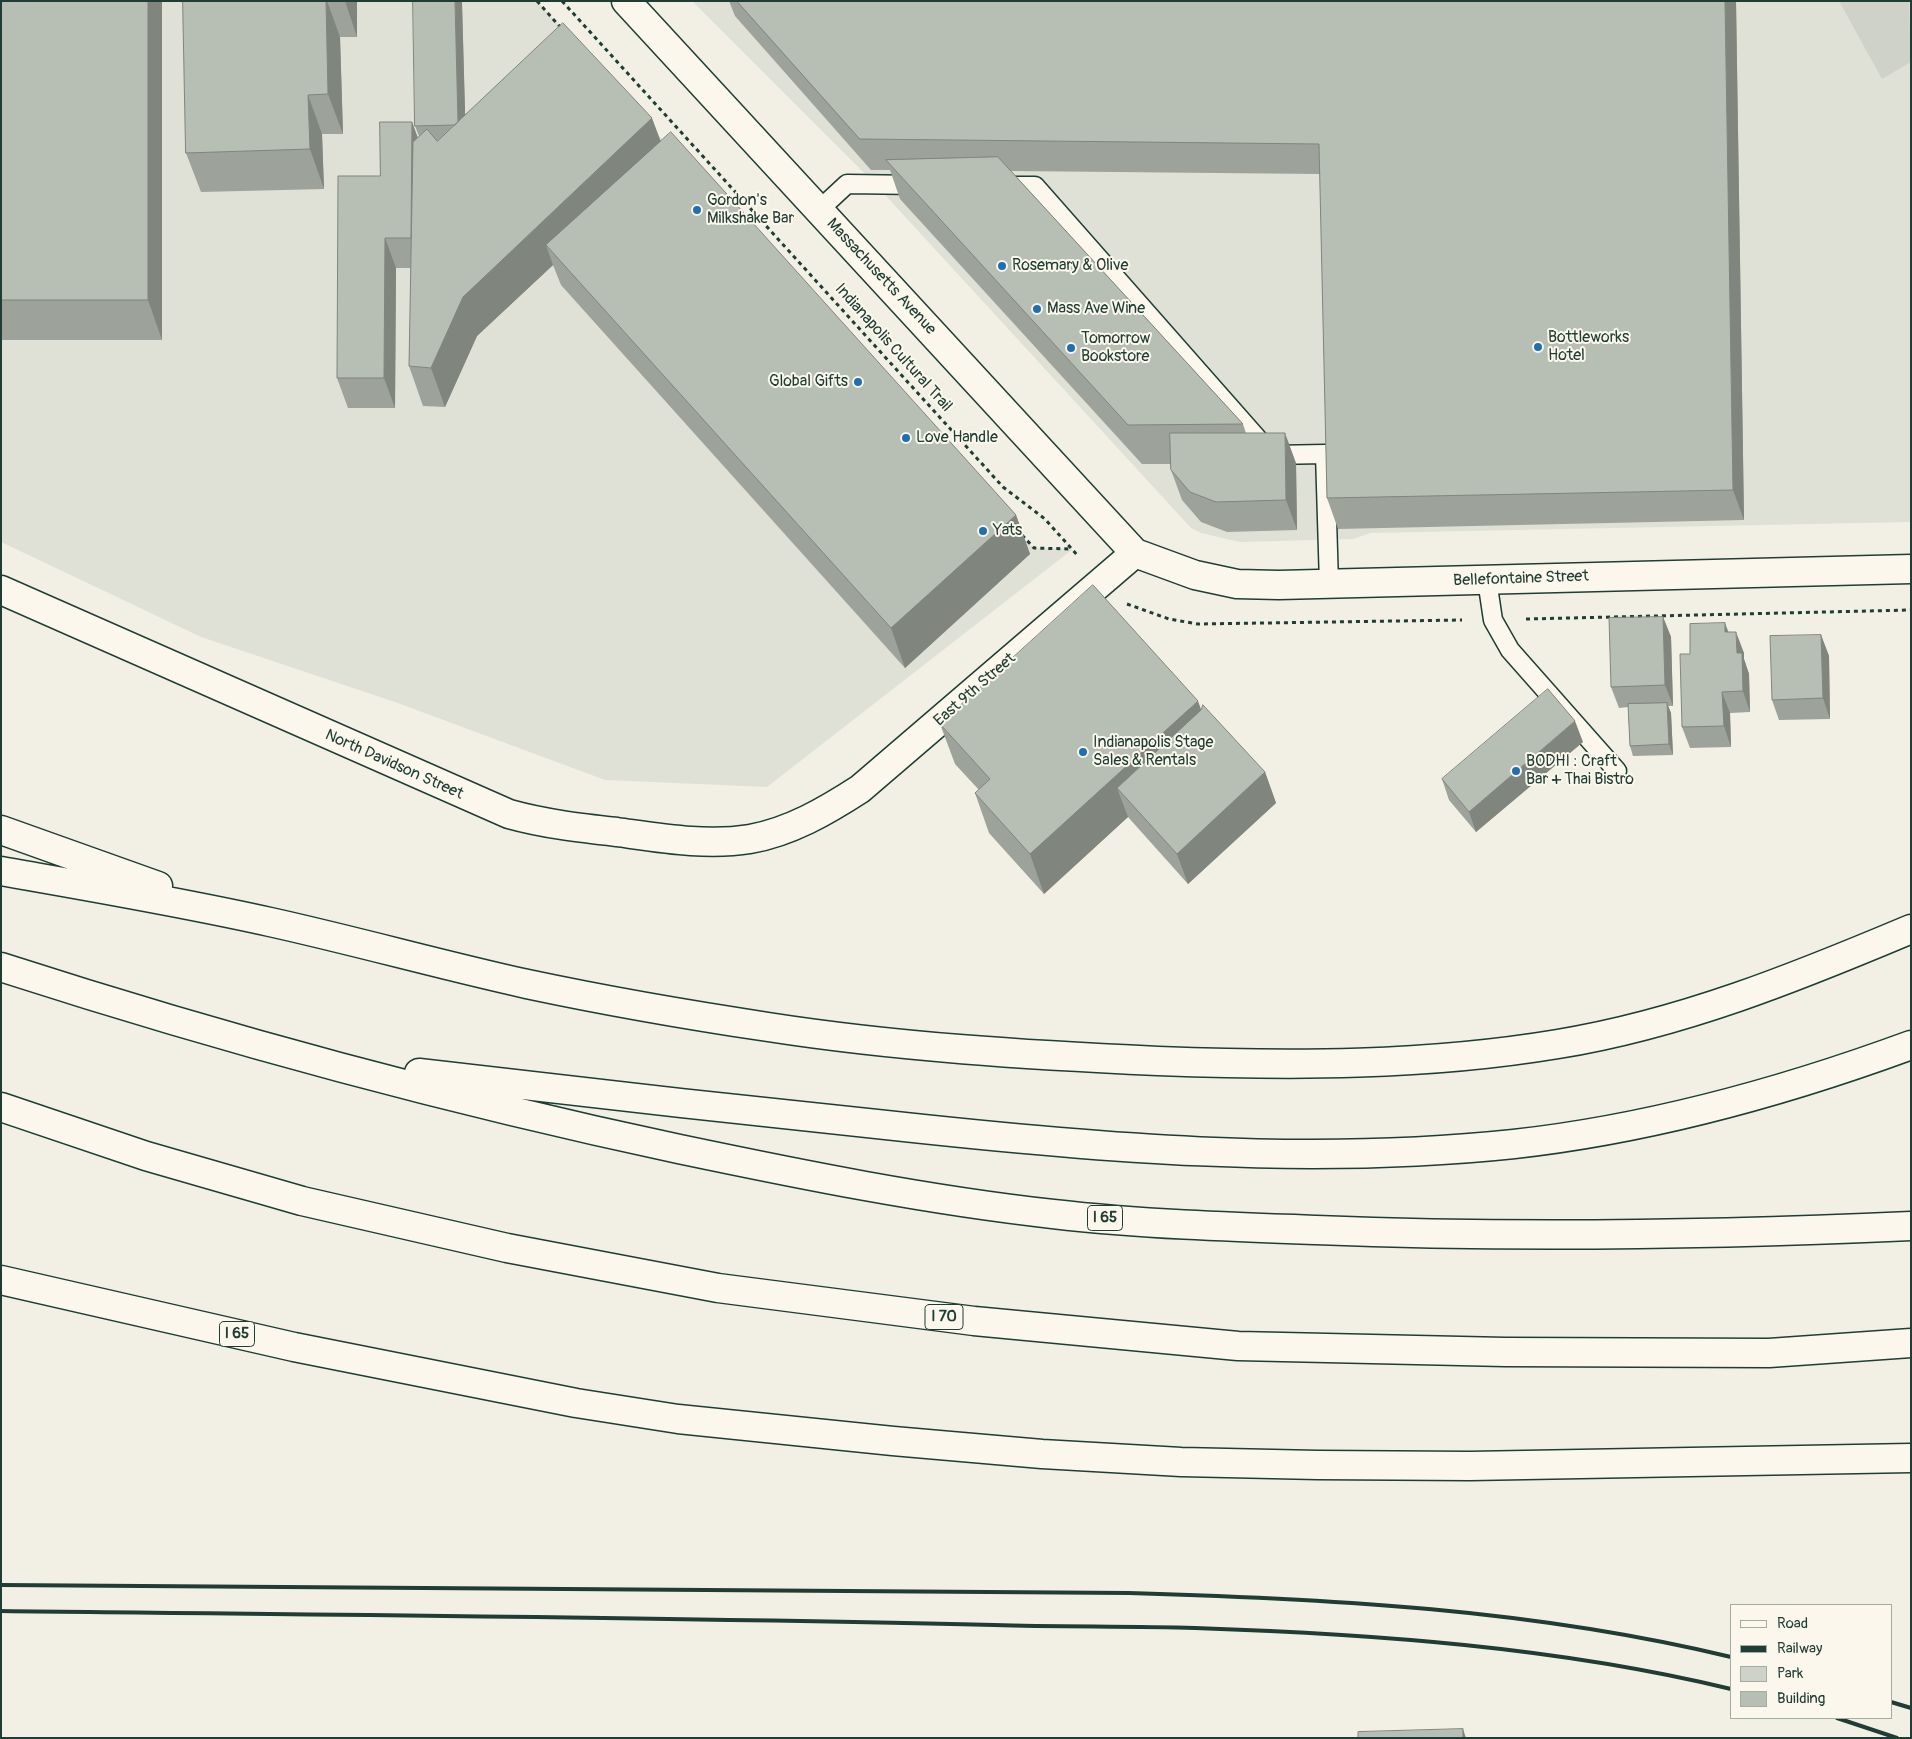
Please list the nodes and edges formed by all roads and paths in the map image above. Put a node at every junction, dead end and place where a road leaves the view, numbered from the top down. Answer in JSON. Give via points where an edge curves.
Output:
{"nodes":[{"id":1,"x":537,"y":1,"type":"edge"},
{"id":2,"x":562,"y":1,"type":"edge"},
{"id":3,"x":626,"y":1,"type":"edge"},
{"id":4,"x":564,"y":31,"type":"edge"},
{"id":5,"x":935,"y":185,"type":"edge"},
{"id":6,"x":985,"y":186,"type":"edge"},
{"id":7,"x":819,"y":210,"type":"junction"},
{"id":8,"x":1020,"y":533,"type":"dead end"},
{"id":9,"x":1135,"y":553,"type":"junction"},
{"id":10,"x":1911,"y":569,"type":"edge"},
{"id":11,"x":1487,"y":580,"type":"junction"},
{"id":12,"x":1329,"y":584,"type":"junction"},
{"id":13,"x":1,"y":590,"type":"edge"},
{"id":14,"x":1617,"y":771,"type":"dead end"},
{"id":15,"x":809,"y":819,"type":"joint"},
{"id":16,"x":1,"y":830,"type":"edge"},
{"id":17,"x":1,"y":871,"type":"edge"},
{"id":18,"x":278,"y":924,"type":"junction"},
{"id":19,"x":1911,"y":929,"type":"edge"},
{"id":20,"x":1,"y":967,"type":"edge"},
{"id":21,"x":1911,"y":1045,"type":"edge"},
{"id":22,"x":316,"y":1061,"type":"junction"},
{"id":23,"x":1,"y":1107,"type":"edge"},
{"id":24,"x":1911,"y":1226,"type":"edge"},
{"id":25,"x":1,"y":1280,"type":"edge"},
{"id":26,"x":1911,"y":1343,"type":"edge"},
{"id":27,"x":1911,"y":1458,"type":"edge"}],
"edges":[{"from":1,"to":4,"type":"path"},
{"from":2,"to":8,"type":"path","name":"Indianapolis Cultural Trail","via":[[1003,487],[1045,519],[1073,549],[1034,548]]},
{"from":3,"to":7,"type":"main road","name":"Massachusetts Avenue"},
{"from":5,"to":7,"type":"lane","via":[[847,184]]},
{"from":6,"to":12,"type":"lane","via":[[1035,186],[1272,455],[1325,454]]},
{"from":7,"to":9,"type":"main road","name":"Massachusetts Avenue"},
{"from":9,"to":12,"type":"main road","name":"Bellefontaine Street","via":[[1195,575],[1237,584]]},
{"from":9,"to":15,"type":"main road","name":"East 9th Street","via":[[860,789]]},
{"from":10,"to":11,"type":"main road","name":"Bellefontaine Street"},
{"from":11,"to":12,"type":"main road","name":"Bellefontaine Street"},
{"from":11,"to":14,"type":"lane","via":[[1493,620],[1510,650]]},
{"from":13,"to":15,"type":"main road","name":"North Davidson Street","via":[[509,814],[538,822],[695,842],[751,838]]},
{"from":16,"to":18,"type":"main road"},
{"from":17,"to":18,"type":"main road"},
{"from":18,"to":19,"type":"main road","via":[[531,985],[772,1028],[988,1052],[1249,1063],[1448,1059],[1561,1044],[1647,1025],[1730,1001]]},
{"from":20,"to":22,"type":"main road","number":"I 65"},
{"from":21,"to":22,"type":"main road","via":[[1734,1101],[1592,1133],[1514,1144],[1335,1155],[1234,1154],[962,1134]]},
{"from":22,"to":24,"type":"main road","number":"I 65","via":[[548,1121],[782,1171],[1052,1214],[1161,1223],[1522,1236]]},
{"from":23,"to":26,"type":"main road","number":"I 70","via":[[146,1156],[302,1201],[507,1248],[718,1288],[974,1321],[1238,1346],[1495,1352],[1768,1353]]},
{"from":25,"to":27,"type":"main road","number":"I 65","via":[[294,1347],[576,1404],[678,1419],[893,1441],[1181,1462],[1318,1465],[1470,1466]]}]}
